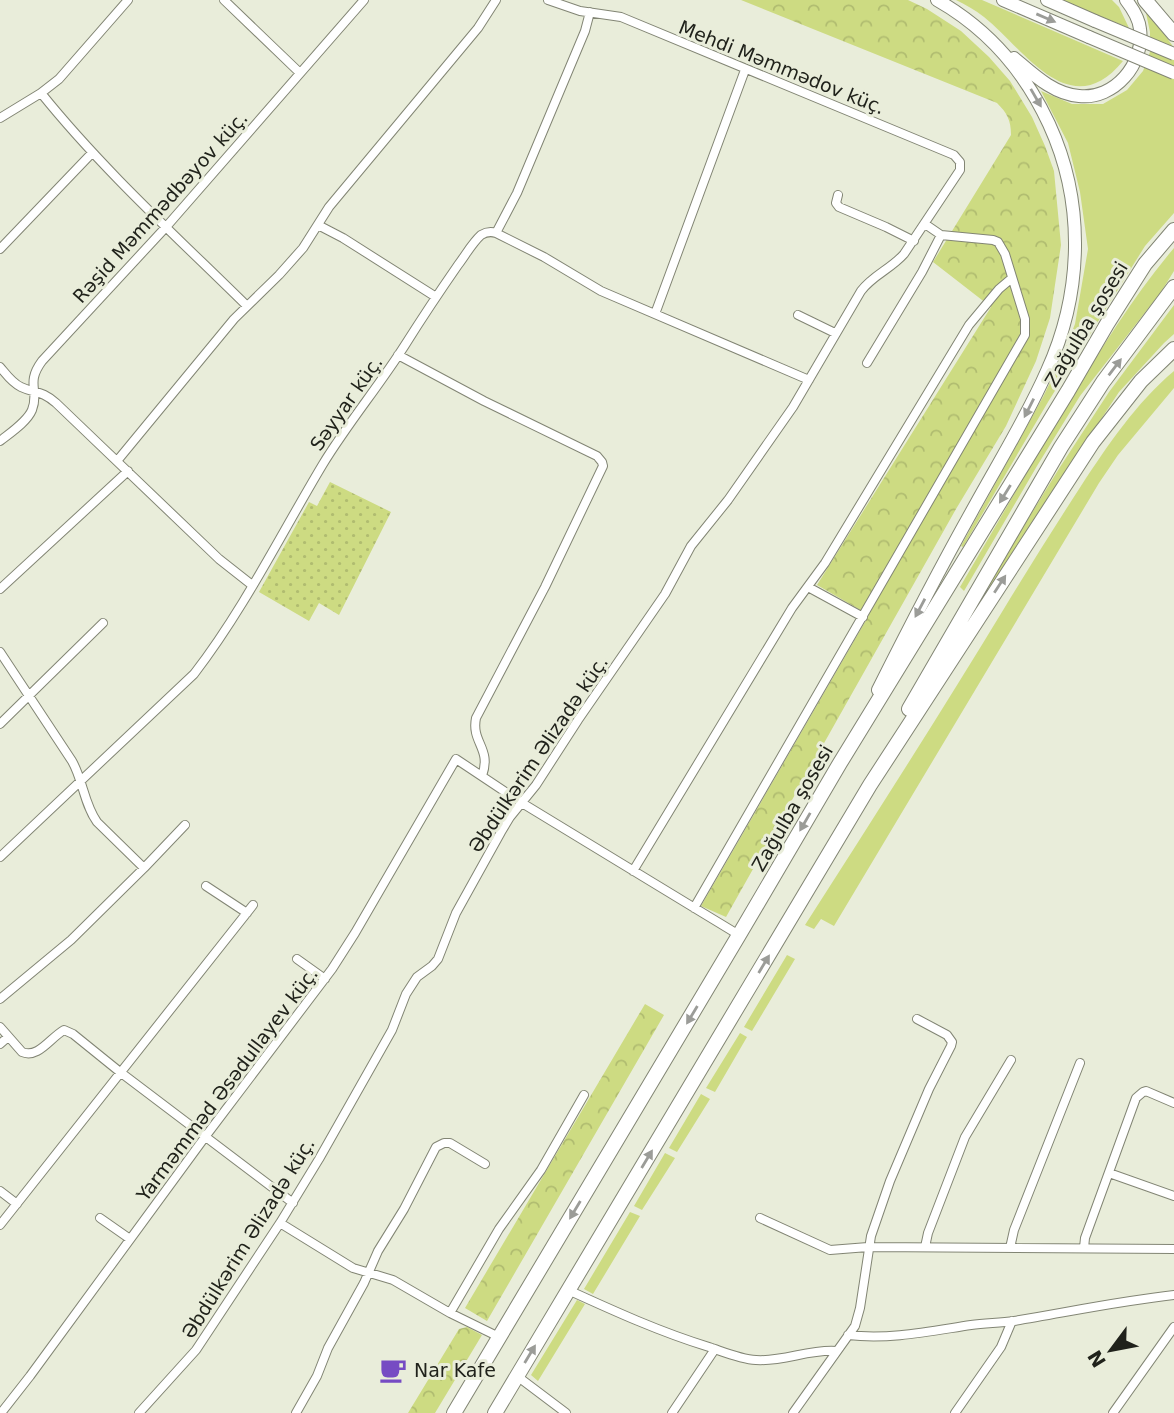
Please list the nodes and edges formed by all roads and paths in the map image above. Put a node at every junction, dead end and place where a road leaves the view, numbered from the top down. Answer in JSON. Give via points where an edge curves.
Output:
{"nodes":[{"id":1,"x":128,"y":0,"type":"edge"},
{"id":2,"x":224,"y":0,"type":"edge"},
{"id":3,"x":363,"y":0,"type":"edge"},
{"id":4,"x":496,"y":0,"type":"edge"},
{"id":5,"x":548,"y":0,"type":"edge"},
{"id":6,"x":937,"y":0,"type":"edge"},
{"id":7,"x":1003,"y":0,"type":"edge"},
{"id":8,"x":1047,"y":0,"type":"edge"},
{"id":9,"x":1126,"y":0,"type":"edge"},
{"id":10,"x":1145,"y":0,"type":"edge"},
{"id":11,"x":590,"y":12,"type":"junction"},
{"id":12,"x":1174,"y":34,"type":"edge"},
{"id":13,"x":987,"y":36,"type":"junction"},
{"id":14,"x":1174,"y":54,"type":"edge"},
{"id":15,"x":744,"y":70,"type":"junction"},
{"id":16,"x":299,"y":73,"type":"junction"},
{"id":17,"x":1174,"y":73,"type":"edge"},
{"id":18,"x":41,"y":93,"type":"junction"},
{"id":19,"x":0,"y":118,"type":"edge"},
{"id":20,"x":92,"y":153,"type":"junction"},
{"id":21,"x":960,"y":162,"type":"joint"},
{"id":22,"x":838,"y":195,"type":"dead end"},
{"id":23,"x":925,"y":224,"type":"junction"},
{"id":24,"x":318,"y":225,"type":"junction"},
{"id":25,"x":166,"y":227,"type":"junction"},
{"id":26,"x":1174,"y":232,"type":"edge"},
{"id":27,"x":496,"y":233,"type":"junction"},
{"id":28,"x":941,"y":235,"type":"junction"},
{"id":29,"x":914,"y":241,"type":"junction"},
{"id":30,"x":0,"y":249,"type":"edge"},
{"id":31,"x":1012,"y":278,"type":"junction"},
{"id":32,"x":1174,"y":286,"type":"edge"},
{"id":33,"x":436,"y":297,"type":"junction"},
{"id":34,"x":247,"y":306,"type":"junction"},
{"id":35,"x":655,"y":314,"type":"junction"},
{"id":36,"x":798,"y":314,"type":"dead end"},
{"id":37,"x":835,"y":332,"type":"junction"},
{"id":38,"x":1174,"y":349,"type":"edge"},
{"id":39,"x":398,"y":355,"type":"junction"},
{"id":40,"x":867,"y":363,"type":"dead end"},
{"id":41,"x":0,"y":367,"type":"edge"},
{"id":42,"x":809,"y":380,"type":"junction"},
{"id":43,"x":34,"y":390,"type":"junction"},
{"id":44,"x":0,"y":442,"type":"edge"},
{"id":45,"x":117,"y":461,"type":"junction"},
{"id":46,"x":128,"y":471,"type":"junction"},
{"id":47,"x":252,"y":585,"type":"junction"},
{"id":48,"x":808,"y":587,"type":"junction"},
{"id":49,"x":0,"y":589,"type":"edge"},
{"id":50,"x":863,"y":617,"type":"junction"},
{"id":51,"x":103,"y":623,"type":"dead end"},
{"id":52,"x":0,"y":652,"type":"edge"},
{"id":53,"x":29,"y":696,"type":"junction"},
{"id":54,"x":0,"y":724,"type":"edge"},
{"id":55,"x":840,"y":764,"type":"junction"},
{"id":56,"x":482,"y":776,"type":"junction"},
{"id":57,"x":82,"y":780,"type":"junction"},
{"id":58,"x":870,"y":785,"type":"junction"},
{"id":59,"x":522,"y":803,"type":"junction"},
{"id":60,"x":185,"y":825,"type":"dead end"},
{"id":61,"x":0,"y":857,"type":"edge"},
{"id":62,"x":144,"y":868,"type":"junction"},
{"id":63,"x":633,"y":871,"type":"junction"},
{"id":64,"x":206,"y":886,"type":"dead end"},
{"id":65,"x":694,"y":908,"type":"junction"},
{"id":66,"x":739,"y":935,"type":"junction"},
{"id":67,"x":297,"y":959,"type":"dead end"},
{"id":68,"x":325,"y":979,"type":"junction"},
{"id":69,"x":0,"y":999,"type":"edge"},
{"id":70,"x":917,"y":1019,"type":"dead end"},
{"id":71,"x":0,"y":1027,"type":"edge"},
{"id":72,"x":8,"y":1037,"type":"junction"},
{"id":73,"x":0,"y":1044,"type":"edge"},
{"id":74,"x":1011,"y":1059,"type":"dead end"},
{"id":75,"x":1080,"y":1063,"type":"dead end"},
{"id":76,"x":120,"y":1072,"type":"junction"},
{"id":77,"x":584,"y":1095,"type":"dead end"},
{"id":78,"x":1174,"y":1103,"type":"edge"},
{"id":79,"x":205,"y":1137,"type":"junction"},
{"id":80,"x":485,"y":1164,"type":"dead end"},
{"id":81,"x":1109,"y":1173,"type":"junction"},
{"id":82,"x":0,"y":1191,"type":"edge"},
{"id":83,"x":1174,"y":1196,"type":"edge"},
{"id":84,"x":293,"y":1203,"type":"junction"},
{"id":85,"x":17,"y":1204,"type":"junction"},
{"id":86,"x":760,"y":1218,"type":"dead end"},
{"id":87,"x":100,"y":1219,"type":"dead end"},
{"id":88,"x":280,"y":1223,"type":"junction"},
{"id":89,"x":0,"y":1225,"type":"edge"},
{"id":90,"x":130,"y":1239,"type":"junction"},
{"id":91,"x":868,"y":1247,"type":"junction"},
{"id":92,"x":925,"y":1247,"type":"junction"},
{"id":93,"x":1010,"y":1248,"type":"junction"},
{"id":94,"x":1084,"y":1248,"type":"junction"},
{"id":95,"x":1174,"y":1249,"type":"edge"},
{"id":96,"x":368,"y":1273,"type":"junction"},
{"id":97,"x":568,"y":1290,"type":"junction"},
{"id":98,"x":1174,"y":1295,"type":"edge"},
{"id":99,"x":450,"y":1312,"type":"junction"},
{"id":100,"x":1013,"y":1321,"type":"junction"},
{"id":101,"x":1174,"y":1327,"type":"edge"},
{"id":102,"x":848,"y":1335,"type":"junction"},
{"id":103,"x":499,"y":1337,"type":"junction"},
{"id":104,"x":715,"y":1349,"type":"junction"},
{"id":105,"x":836,"y":1351,"type":"junction"},
{"id":106,"x":517,"y":1376,"type":"junction"},
{"id":107,"x":1,"y":1413,"type":"edge"},
{"id":108,"x":139,"y":1413,"type":"edge"},
{"id":109,"x":296,"y":1413,"type":"edge"},
{"id":110,"x":454,"y":1413,"type":"edge"},
{"id":111,"x":495,"y":1413,"type":"edge"},
{"id":112,"x":566,"y":1413,"type":"edge"},
{"id":113,"x":672,"y":1413,"type":"edge"},
{"id":114,"x":793,"y":1413,"type":"edge"},
{"id":115,"x":955,"y":1413,"type":"edge"},
{"id":116,"x":1113,"y":1413,"type":"edge"}],
"edges":[{"from":1,"to":18,"type":"street","via":[[59,79]]},
{"from":2,"to":16,"type":"street"},
{"from":3,"to":16,"type":"street","name":"Rəşid Məmmədbəyov küç."},
{"from":4,"to":24,"type":"street"},
{"from":5,"to":11,"type":"street","name":"Mehdi Məmmədov küç."},
{"from":6,"to":13,"type":"main road"},
{"from":7,"to":17,"type":"main road","one_way":true,"bridge":true},
{"from":8,"to":14,"type":"main road","bridge":true},
{"from":9,"to":13,"type":"main road","via":[[1140,30],[1138,53],[1125,77],[1093,96],[1080,97],[1049,86]]},
{"from":10,"to":12,"type":"highway"},
{"from":11,"to":15,"type":"street","name":"Mehdi Məmmədov küç.","via":[[621,18]]},
{"from":11,"to":27,"type":"street","via":[[559,94]]},
{"from":13,"to":55,"type":"main road","one_way":true,"via":[[1032,91],[1060,146],[1074,207],[1071,295],[1057,346],[1027,413]]},
{"from":15,"to":21,"type":"street","name":"Mehdi Məmmədov küç.","via":[[954,155]]},
{"from":15,"to":35,"type":"street"},
{"from":16,"to":25,"type":"street","name":"Rəşid Məmmədbəyov küç."},
{"from":18,"to":19,"type":"street"},
{"from":18,"to":20,"type":"street"},
{"from":20,"to":25,"type":"street"},
{"from":20,"to":30,"type":"street"},
{"from":21,"to":23,"type":"street","name":"Əbdülkərim Əlizadə küç.","via":[[960,170]]},
{"from":22,"to":29,"type":"street","via":[[839,207]]},
{"from":23,"to":28,"type":"street"},
{"from":23,"to":29,"type":"street","name":"Əbdülkərim Əlizadə küç."},
{"from":24,"to":33,"type":"street"},
{"from":24,"to":34,"type":"street","via":[[295,258]]},
{"from":25,"to":34,"type":"street"},
{"from":25,"to":43,"type":"street","name":"Rəşid Məmmədbəyov küç.","via":[[42,361],[33,378]]},
{"from":26,"to":55,"type":"highway","name":"Zağulba şosesi","one_way":true,"via":[[1139,273]]},
{"from":27,"to":33,"type":"street","name":"Səyyar küç.","via":[[479,237]]},
{"from":27,"to":35,"type":"street","via":[[601,291]]},
{"from":28,"to":31,"type":"street","via":[[998,242]]},
{"from":28,"to":40,"type":"street"},
{"from":29,"to":37,"type":"street","name":"Əbdülkərim Əlizadə küç.","via":[[899,260],[866,283]]},
{"from":31,"to":48,"type":"street","via":[[969,325]]},
{"from":31,"to":50,"type":"street","via":[[1025,318],[1025,335]]},
{"from":58,"to":32,"type":"highway","one_way":true,"via":[[919,690],[1061,447]]},
{"from":33,"to":39,"type":"street","name":"Səyyar küç."},
{"from":34,"to":45,"type":"street"},
{"from":35,"to":42,"type":"street"},
{"from":36,"to":37,"type":"street"},
{"from":37,"to":42,"type":"street","name":"Əbdülkərim Əlizadə küç."},
{"from":58,"to":38,"type":"highway","one_way":true,"via":[[1093,442],[1141,381]]},
{"from":39,"to":47,"type":"street","name":"Səyyar küç.","via":[[324,462]]},
{"from":39,"to":56,"type":"street","via":[[602,461],[545,587],[476,718],[474,727],[486,761]]},
{"from":41,"to":43,"type":"street","via":[[16,385]]},
{"from":42,"to":59,"type":"street","name":"Əbdülkərim Əlizadə küç.","via":[[728,500],[691,546],[665,594]]},
{"from":43,"to":44,"type":"street","name":"Rəşid Məmmədbəyov küç.","via":[[27,418]]},
{"from":43,"to":45,"type":"street","via":[[56,403]]},
{"from":45,"to":46,"type":"street"},
{"from":46,"to":47,"type":"street"},
{"from":46,"to":49,"type":"street"},
{"from":47,"to":57,"type":"street","name":"Səyyar küç.","via":[[194,674]]},
{"from":48,"to":50,"type":"street"},
{"from":48,"to":63,"type":"street"},
{"from":50,"to":65,"type":"street"},
{"from":51,"to":53,"type":"street"},
{"from":52,"to":53,"type":"street"},
{"from":53,"to":54,"type":"street"},
{"from":53,"to":57,"type":"street"},
{"from":55,"to":66,"type":"highway","name":"Zağulba şosesi","one_way":true},
{"from":56,"to":59,"type":"street"},
{"from":56,"to":68,"type":"street","name":"Yarməmməd Əsədullayev küç.","via":[[456,759]]},
{"from":57,"to":61,"type":"street","name":"Səyyar küç."},
{"from":57,"to":62,"type":"street","via":[[92,815]]},
{"from":97,"to":58,"type":"highway","one_way":true},
{"from":59,"to":63,"type":"street"},
{"from":59,"to":84,"type":"street","name":"Əbdülkərim Əlizadə küç.","via":[[500,832],[456,913],[438,959],[406,994],[392,1030]]},
{"from":60,"to":62,"type":"street"},
{"from":62,"to":69,"type":"street","via":[[71,940]]},
{"from":63,"to":65,"type":"street"},
{"from":64,"to":76,"type":"street","via":[[250,909]]},
{"from":65,"to":66,"type":"street"},
{"from":66,"to":103,"type":"highway","name":"Zağulba şosesi","one_way":true},
{"from":67,"to":68,"type":"street"},
{"from":68,"to":79,"type":"street","name":"Yarməmməd Əsədullayev küç."},
{"from":70,"to":91,"type":"street","via":[[952,1042],[895,1170]]},
{"from":71,"to":72,"type":"street"},
{"from":72,"to":73,"type":"street"},
{"from":72,"to":76,"type":"street","via":[[31,1055],[64,1030]]},
{"from":74,"to":92,"type":"street","via":[[965,1138]]},
{"from":75,"to":93,"type":"street"},
{"from":76,"to":79,"type":"street"},
{"from":76,"to":85,"type":"street"},
{"from":77,"to":99,"type":"street"},
{"from":78,"to":81,"type":"street","via":[[1150,1092],[1139,1095]]},
{"from":79,"to":84,"type":"street"},
{"from":79,"to":90,"type":"street","name":"Yarməmməd Əsədullayev küç."},
{"from":80,"to":96,"type":"street","via":[[450,1143],[436,1147]]},
{"from":81,"to":83,"type":"street"},
{"from":81,"to":94,"type":"street"},
{"from":82,"to":85,"type":"street"},
{"from":84,"to":88,"type":"street","name":"Əbdülkərim Əlizadə küç."},
{"from":85,"to":89,"type":"street"},
{"from":86,"to":91,"type":"street","via":[[830,1250]]},
{"from":87,"to":90,"type":"street"},
{"from":88,"to":96,"type":"street","via":[[345,1264]]},
{"from":88,"to":108,"type":"street","name":"Əbdülkərim Əlizadə küç.","via":[[196,1350]]},
{"from":90,"to":107,"type":"street","name":"Yarməmməd Əsədullayev küç."},
{"from":91,"to":92,"type":"street"},
{"from":91,"to":102,"type":"street","via":[[858,1317]]},
{"from":92,"to":93,"type":"street"},
{"from":93,"to":94,"type":"street"},
{"from":94,"to":95,"type":"street"},
{"from":96,"to":99,"type":"street","via":[[393,1280]]},
{"from":96,"to":109,"type":"street"},
{"from":97,"to":104,"type":"street"},
{"from":106,"to":97,"type":"highway","one_way":true},
{"from":98,"to":100,"type":"street"},
{"from":99,"to":103,"type":"street"},
{"from":100,"to":102,"type":"street","via":[[916,1334]]},
{"from":100,"to":115,"type":"street","via":[[1001,1347]]},
{"from":101,"to":116,"type":"street"},
{"from":102,"to":105,"type":"street"},
{"from":103,"to":110,"type":"highway","name":"Zağulba şosesi"},
{"from":104,"to":105,"type":"street","via":[[758,1360]]},
{"from":104,"to":113,"type":"street"},
{"from":105,"to":114,"type":"street"},
{"from":106,"to":111,"type":"highway"},
{"from":106,"to":112,"type":"street"}]}
